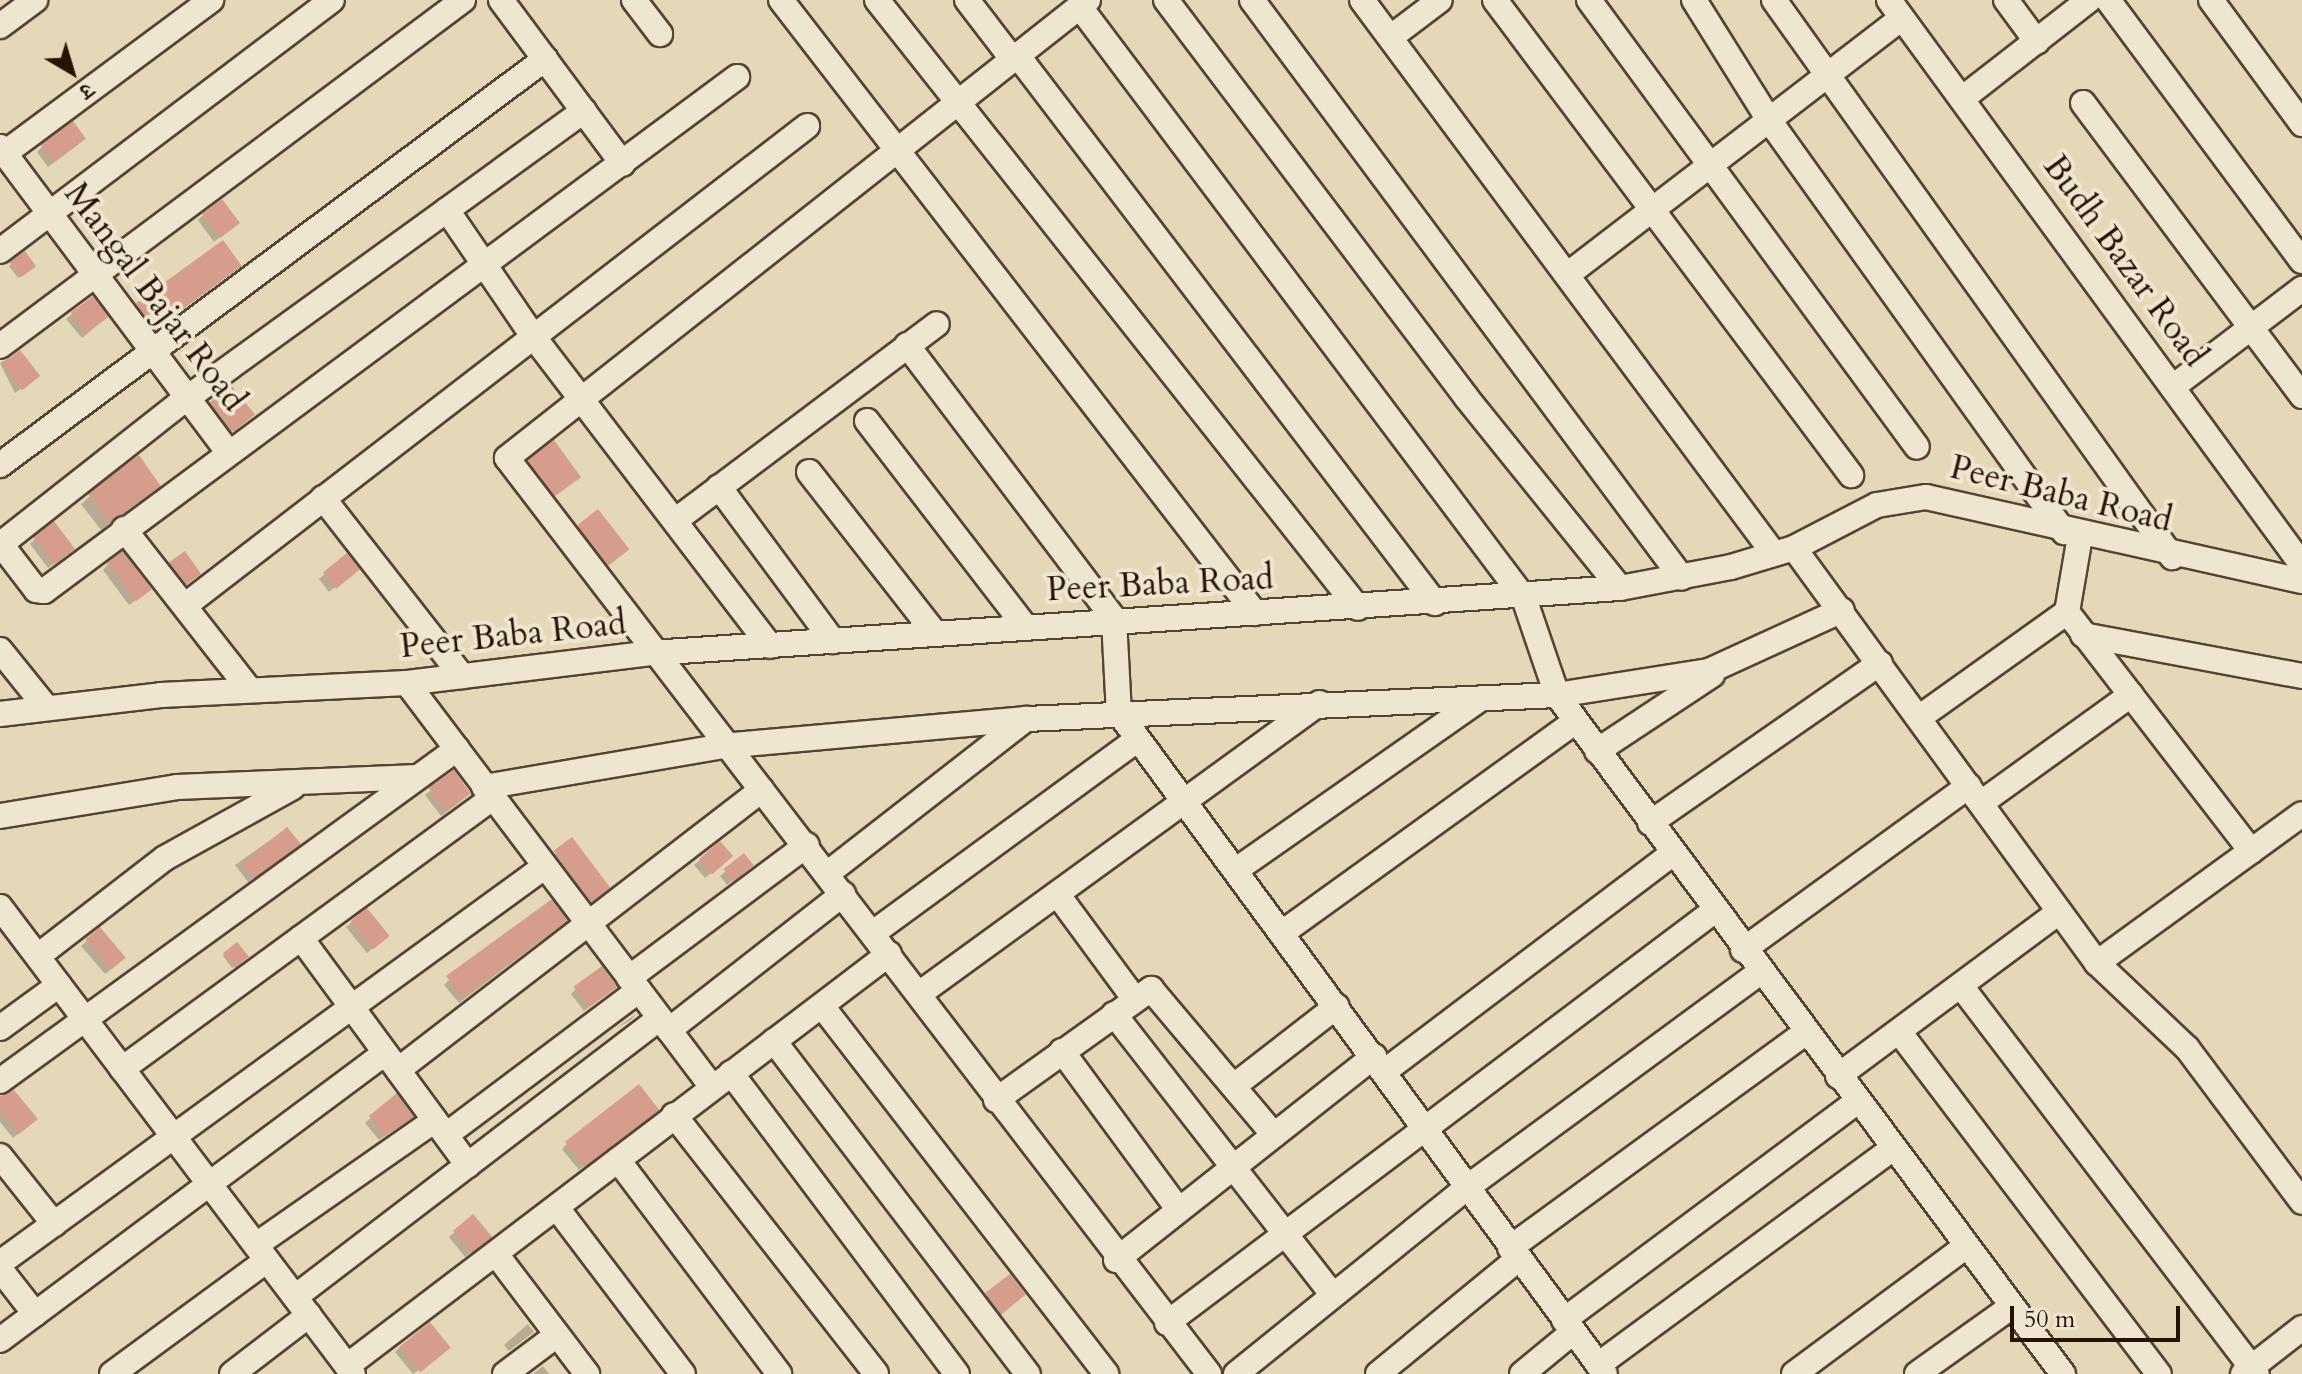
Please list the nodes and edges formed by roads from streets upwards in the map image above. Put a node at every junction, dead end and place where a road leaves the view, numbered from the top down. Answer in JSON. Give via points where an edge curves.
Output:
{"nodes":[{"id":1,"x":35,"y":0,"type":"edge"},
{"id":2,"x":211,"y":0,"type":"edge"},
{"id":3,"x":332,"y":0,"type":"edge"},
{"id":4,"x":463,"y":0,"type":"edge"},
{"id":5,"x":501,"y":0,"type":"edge"},
{"id":6,"x":634,"y":0,"type":"edge"},
{"id":7,"x":781,"y":0,"type":"edge"},
{"id":8,"x":877,"y":0,"type":"edge"},
{"id":9,"x":967,"y":0,"type":"edge"},
{"id":10,"x":1166,"y":0,"type":"edge"},
{"id":11,"x":1252,"y":0,"type":"edge"},
{"id":12,"x":1362,"y":0,"type":"edge"},
{"id":13,"x":1440,"y":0,"type":"edge"},
{"id":14,"x":1495,"y":0,"type":"edge"},
{"id":15,"x":1589,"y":0,"type":"edge"},
{"id":16,"x":1694,"y":0,"type":"edge"},
{"id":17,"x":1774,"y":0,"type":"edge"},
{"id":18,"x":2006,"y":0,"type":"edge"},
{"id":19,"x":2089,"y":0,"type":"edge"},
{"id":20,"x":2108,"y":0,"type":"edge"},
{"id":21,"x":2211,"y":0,"type":"edge"},
{"id":22,"x":1084,"y":3,"type":"edge"},
{"id":23,"x":1896,"y":9,"type":"edge"},
{"id":24,"x":0,"y":26,"type":"edge"},
{"id":25,"x":660,"y":34,"type":"dead end"},
{"id":26,"x":1391,"y":37,"type":"junction"},
{"id":27,"x":2037,"y":42,"type":"junction"},
{"id":28,"x":1015,"y":58,"type":"junction"},
{"id":29,"x":545,"y":59,"type":"junction"},
{"id":30,"x":1826,"y":76,"type":"junction"},
{"id":31,"x":737,"y":77,"type":"dead end"},
{"id":32,"x":1963,"y":98,"type":"junction"},
{"id":33,"x":958,"y":103,"type":"junction"},
{"id":34,"x":2083,"y":103,"type":"dead end"},
{"id":35,"x":584,"y":111,"type":"junction"},
{"id":36,"x":1769,"y":120,"type":"junction"},
{"id":37,"x":2302,"y":124,"type":"edge"},
{"id":38,"x":807,"y":126,"type":"dead end"},
{"id":39,"x":2,"y":150,"type":"edge"},
{"id":40,"x":896,"y":152,"type":"junction"},
{"id":41,"x":623,"y":164,"type":"junction"},
{"id":42,"x":1711,"y":165,"type":"junction"},
{"id":43,"x":447,"y":210,"type":"junction"},
{"id":44,"x":1649,"y":212,"type":"junction"},
{"id":45,"x":49,"y":213,"type":"junction"},
{"id":46,"x":0,"y":251,"type":"edge"},
{"id":47,"x":2302,"y":261,"type":"edge"},
{"id":48,"x":486,"y":267,"type":"junction"},
{"id":49,"x":93,"y":272,"type":"junction"},
{"id":50,"x":1567,"y":275,"type":"junction"},
{"id":51,"x":2302,"y":289,"type":"edge"},
{"id":52,"x":937,"y":324,"type":"dead end"},
{"id":53,"x":2252,"y":327,"type":"junction"},
{"id":54,"x":533,"y":336,"type":"junction"},
{"id":55,"x":907,"y":345,"type":"junction"},
{"id":56,"x":0,"y":346,"type":"edge"},
{"id":57,"x":153,"y":352,"type":"junction"},
{"id":58,"x":2174,"y":386,"type":"junction"},
{"id":59,"x":2302,"y":396,"type":"edge"},
{"id":60,"x":579,"y":397,"type":"junction"},
{"id":61,"x":187,"y":398,"type":"junction"},
{"id":62,"x":867,"y":421,"type":"dead end"},
{"id":63,"x":1917,"y":447,"type":"dead end"},
{"id":64,"x":227,"y":450,"type":"junction"},
{"id":65,"x":0,"y":465,"type":"edge"},
{"id":66,"x":809,"y":472,"type":"dead end"},
{"id":67,"x":1851,"y":475,"type":"dead end"},
{"id":68,"x":719,"y":487,"type":"junction"},
{"id":69,"x":323,"y":498,"type":"junction"},
{"id":70,"x":676,"y":520,"type":"junction"},
{"id":71,"x":124,"y":529,"type":"junction"},
{"id":72,"x":2072,"y":534,"type":"junction"},
{"id":73,"x":0,"y":543,"type":"edge"},
{"id":74,"x":1784,"y":551,"type":"junction"},
{"id":75,"x":2172,"y":557,"type":"junction"},
{"id":76,"x":2302,"y":565,"type":"edge"},
{"id":77,"x":1682,"y":578,"type":"junction"},
{"id":78,"x":2302,"y":581,"type":"edge"},
{"id":79,"x":1620,"y":588,"type":"junction"},
{"id":80,"x":1524,"y":598,"type":"junction"},
{"id":81,"x":1435,"y":603,"type":"junction"},
{"id":82,"x":187,"y":604,"type":"junction"},
{"id":83,"x":1358,"y":608,"type":"junction"},
{"id":84,"x":1842,"y":610,"type":"junction"},
{"id":85,"x":2067,"y":612,"type":"junction"},
{"id":86,"x":1255,"y":613,"type":"junction"},
{"id":87,"x":1114,"y":619,"type":"junction"},
{"id":88,"x":1025,"y":626,"type":"junction"},
{"id":89,"x":935,"y":633,"type":"junction"},
{"id":90,"x":2083,"y":635,"type":"junction"},
{"id":91,"x":833,"y":641,"type":"junction"},
{"id":92,"x":770,"y":646,"type":"junction"},
{"id":93,"x":0,"y":650,"type":"edge"},
{"id":94,"x":651,"y":653,"type":"junction"},
{"id":95,"x":1735,"y":659,"type":"junction"},
{"id":96,"x":1880,"y":663,"type":"junction"},
{"id":97,"x":462,"y":676,"type":"junction"},
{"id":98,"x":2302,"y":676,"type":"edge"},
{"id":99,"x":407,"y":683,"type":"junction"},
{"id":100,"x":250,"y":690,"type":"junction"},
{"id":101,"x":1557,"y":695,"type":"junction"},
{"id":102,"x":2131,"y":695,"type":"junction"},
{"id":103,"x":1482,"y":698,"type":"junction"},
{"id":104,"x":1319,"y":703,"type":"junction"},
{"id":105,"x":45,"y":706,"type":"junction"},
{"id":106,"x":1119,"y":713,"type":"junction"},
{"id":107,"x":0,"y":714,"type":"edge"},
{"id":108,"x":1920,"y":717,"type":"junction"},
{"id":109,"x":1026,"y":719,"type":"junction"},
{"id":110,"x":1576,"y":721,"type":"junction"},
{"id":111,"x":1138,"y":739,"type":"junction"},
{"id":112,"x":723,"y":746,"type":"junction"},
{"id":113,"x":457,"y":749,"type":"junction"},
{"id":114,"x":1597,"y":751,"type":"junction"},
{"id":115,"x":418,"y":777,"type":"junction"},
{"id":116,"x":298,"y":784,"type":"junction"},
{"id":117,"x":762,"y":790,"type":"junction"},
{"id":118,"x":488,"y":792,"type":"junction"},
{"id":119,"x":1975,"y":794,"type":"junction"},
{"id":120,"x":1186,"y":804,"type":"junction"},
{"id":121,"x":2302,"y":814,"type":"edge"},
{"id":122,"x":0,"y":816,"type":"edge"},
{"id":123,"x":1650,"y":823,"type":"junction"},
{"id":124,"x":807,"y":845,"type":"junction"},
{"id":125,"x":2251,"y":851,"type":"junction"},
{"id":126,"x":1672,"y":854,"type":"junction"},
{"id":127,"x":544,"y":867,"type":"junction"},
{"id":128,"x":1236,"y":870,"type":"junction"},
{"id":129,"x":828,"y":873,"type":"junction"},
{"id":130,"x":843,"y":894,"type":"junction"},
{"id":131,"x":1058,"y":895,"type":"junction"},
{"id":132,"x":1714,"y":911,"type":"junction"},
{"id":133,"x":2059,"y":912,"type":"junction"},
{"id":134,"x":4,"y":920,"type":"edge"},
{"id":135,"x":586,"y":922,"type":"junction"},
{"id":136,"x":873,"y":933,"type":"junction"},
{"id":137,"x":1282,"y":933,"type":"junction"},
{"id":138,"x":301,"y":938,"type":"junction"},
{"id":139,"x":1743,"y":950,"type":"junction"},
{"id":140,"x":889,"y":954,"type":"junction"},
{"id":141,"x":38,"y":956,"type":"junction"},
{"id":142,"x":2097,"y":963,"type":"junction"},
{"id":143,"x":1760,"y":972,"type":"junction"},
{"id":144,"x":634,"y":984,"type":"junction"},
{"id":145,"x":59,"y":985,"type":"junction"},
{"id":146,"x":1961,"y":986,"type":"junction"},
{"id":147,"x":919,"y":994,"type":"junction"},
{"id":148,"x":1134,"y":998,"type":"junction"},
{"id":149,"x":822,"y":1006,"type":"junction"},
{"id":150,"x":1337,"y":1006,"type":"junction"},
{"id":151,"x":353,"y":1008,"type":"junction"},
{"id":152,"x":1114,"y":1014,"type":"junction"},
{"id":153,"x":84,"y":1018,"type":"junction"},
{"id":154,"x":664,"y":1024,"type":"junction"},
{"id":155,"x":0,"y":1028,"type":"edge"},
{"id":156,"x":1805,"y":1033,"type":"junction"},
{"id":157,"x":1900,"y":1033,"type":"junction"},
{"id":158,"x":774,"y":1041,"type":"junction"},
{"id":159,"x":1062,"y":1051,"type":"junction"},
{"id":160,"x":392,"y":1061,"type":"junction"},
{"id":161,"x":1380,"y":1064,"type":"junction"},
{"id":162,"x":122,"y":1069,"type":"junction"},
{"id":163,"x":1838,"y":1076,"type":"junction"},
{"id":164,"x":721,"y":1080,"type":"junction"},
{"id":165,"x":0,"y":1081,"type":"edge"},
{"id":166,"x":1234,"y":1086,"type":"junction"},
{"id":167,"x":996,"y":1100,"type":"junction"},
{"id":168,"x":1857,"y":1102,"type":"junction"},
{"id":169,"x":674,"y":1115,"type":"junction"},
{"id":170,"x":1423,"y":1124,"type":"junction"},
{"id":171,"x":440,"y":1127,"type":"junction"},
{"id":172,"x":1274,"y":1135,"type":"junction"},
{"id":173,"x":174,"y":1137,"type":"junction"},
{"id":174,"x":1892,"y":1149,"type":"junction"},
{"id":175,"x":0,"y":1156,"type":"edge"},
{"id":176,"x":618,"y":1160,"type":"junction"},
{"id":177,"x":468,"y":1165,"type":"junction"},
{"id":178,"x":1231,"y":1169,"type":"junction"},
{"id":179,"x":209,"y":1183,"type":"junction"},
{"id":180,"x":1469,"y":1186,"type":"junction"},
{"id":181,"x":2302,"y":1202,"type":"edge"},
{"id":182,"x":557,"y":1208,"type":"junction"},
{"id":183,"x":1179,"y":1210,"type":"junction"},
{"id":184,"x":54,"y":1224,"type":"junction"},
{"id":185,"x":1282,"y":1234,"type":"junction"},
{"id":186,"x":1965,"y":1247,"type":"junction"},
{"id":187,"x":261,"y":1253,"type":"junction"},
{"id":188,"x":1514,"y":1253,"type":"junction"},
{"id":189,"x":496,"y":1254,"type":"junction"},
{"id":190,"x":1116,"y":1260,"type":"junction"},
{"id":191,"x":0,"y":1266,"type":"edge"},
{"id":192,"x":1333,"y":1295,"type":"junction"},
{"id":193,"x":302,"y":1306,"type":"junction"},
{"id":194,"x":2011,"y":1307,"type":"junction"},
{"id":195,"x":35,"y":1314,"type":"junction"},
{"id":196,"x":1167,"y":1323,"type":"junction"},
{"id":197,"x":1569,"y":1326,"type":"junction"},
{"id":198,"x":2302,"y":1328,"type":"edge"},
{"id":199,"x":557,"y":1335,"type":"junction"},
{"id":200,"x":0,"y":1340,"type":"edge"},
{"id":201,"x":350,"y":1370,"type":"edge"},
{"id":202,"x":1601,"y":1370,"type":"edge"},
{"id":203,"x":2057,"y":1372,"type":"edge"},
{"id":204,"x":2251,"y":1372,"type":"edge"},
{"id":205,"x":112,"y":1374,"type":"edge"},
{"id":206,"x":232,"y":1374,"type":"edge"},
{"id":207,"x":505,"y":1374,"type":"edge"},
{"id":208,"x":587,"y":1374,"type":"edge"},
{"id":209,"x":683,"y":1374,"type":"edge"},
{"id":210,"x":779,"y":1374,"type":"edge"},
{"id":211,"x":876,"y":1374,"type":"edge"},
{"id":212,"x":957,"y":1374,"type":"edge"},
{"id":213,"x":1028,"y":1374,"type":"edge"},
{"id":214,"x":1106,"y":1374,"type":"edge"},
{"id":215,"x":1209,"y":1374,"type":"edge"},
{"id":216,"x":1236,"y":1374,"type":"edge"},
{"id":217,"x":1378,"y":1374,"type":"edge"},
{"id":218,"x":1522,"y":1374,"type":"edge"},
{"id":219,"x":1794,"y":1374,"type":"edge"},
{"id":220,"x":1917,"y":1374,"type":"edge"},
{"id":221,"x":2159,"y":1374,"type":"edge"}],
"edges":[{"from":1,"to":24,"type":"street"},
{"from":2,"to":39,"type":"street"},
{"from":3,"to":45,"type":"street"},
{"from":4,"to":49,"type":"street"},
{"from":5,"to":29,"type":"street"},
{"from":6,"to":25,"type":"street"},
{"from":7,"to":40,"type":"street"},
{"from":8,"to":33,"type":"street"},
{"from":9,"to":28,"type":"street"},
{"from":10,"to":79,"type":"street","via":[[1466,397]]},
{"from":11,"to":77,"type":"street"},
{"from":12,"to":26,"type":"street"},
{"from":13,"to":26,"type":"street"},
{"from":14,"to":44,"type":"street"},
{"from":15,"to":42,"type":"street"},
{"from":16,"to":36,"type":"street"},
{"from":17,"to":30,"type":"street"},
{"from":18,"to":27,"type":"street"},
{"from":19,"to":27,"type":"street"},
{"from":20,"to":47,"type":"street"},
{"from":21,"to":37,"type":"street"},
{"from":22,"to":28,"type":"street"},
{"from":22,"to":80,"type":"street"},
{"from":23,"to":30,"type":"street"},
{"from":23,"to":32,"type":"street","name":"Budh Bazar Road"},
{"from":26,"to":50,"type":"street"},
{"from":27,"to":32,"type":"street"},
{"from":28,"to":33,"type":"street"},
{"from":28,"to":81,"type":"street"},
{"from":29,"to":35,"type":"street"},
{"from":29,"to":57,"type":"street"},
{"from":30,"to":36,"type":"street"},
{"from":30,"to":75,"type":"street"},
{"from":31,"to":41,"type":"street"},
{"from":32,"to":58,"type":"street","name":"Budh Bazar Road"},
{"from":33,"to":40,"type":"street"},
{"from":33,"to":83,"type":"street"},
{"from":34,"to":53,"type":"street"},
{"from":35,"to":41,"type":"street"},
{"from":35,"to":43,"type":"street"},
{"from":36,"to":42,"type":"street"},
{"from":36,"to":72,"type":"street"},
{"from":38,"to":54,"type":"street"},
{"from":39,"to":45,"type":"street","name":"Mangal Bajar Road"},
{"from":40,"to":60,"type":"street"},
{"from":40,"to":86,"type":"street"},
{"from":41,"to":48,"type":"street"},
{"from":42,"to":44,"type":"street"},
{"from":42,"to":63,"type":"street"},
{"from":43,"to":48,"type":"street"},
{"from":43,"to":61,"type":"street"},
{"from":44,"to":50,"type":"street"},
{"from":44,"to":67,"type":"street"},
{"from":45,"to":46,"type":"street"},
{"from":45,"to":49,"type":"street","name":"Mangal Bajar Road"},
{"from":48,"to":54,"type":"street"},
{"from":48,"to":64,"type":"street"},
{"from":49,"to":56,"type":"street"},
{"from":49,"to":57,"type":"street","name":"Mangal Bajar Road"},
{"from":50,"to":74,"type":"street"},
{"from":51,"to":53,"type":"street"},
{"from":52,"to":55,"type":"street"},
{"from":53,"to":58,"type":"street"},
{"from":53,"to":59,"type":"street"},
{"from":54,"to":60,"type":"street"},
{"from":54,"to":69,"type":"street"},
{"from":55,"to":68,"type":"street"},
{"from":55,"to":87,"type":"street"},
{"from":57,"to":61,"type":"street","name":"Mangal Bajar Road"},
{"from":57,"to":65,"type":"street"},
{"from":58,"to":76,"type":"street","name":"Budh Bazar Road"},
{"from":60,"to":70,"type":"street"},
{"from":60,"to":94,"type":"street","via":[[507,458]]},
{"from":61,"to":64,"type":"street","name":"Mangal Bajar Road"},
{"from":61,"to":73,"type":"street"},
{"from":62,"to":88,"type":"street"},
{"from":64,"to":71,"type":"street","name":"Mangal Bajar Road"},
{"from":66,"to":89,"type":"street"},
{"from":68,"to":70,"type":"street"},
{"from":68,"to":91,"type":"street"},
{"from":69,"to":82,"type":"street"},
{"from":69,"to":97,"type":"street"},
{"from":70,"to":92,"type":"street"},
{"from":71,"to":73,"type":"street","name":"Mangal Bajar Road","via":[[40,592]]},
{"from":71,"to":82,"type":"street"},
{"from":72,"to":74,"type":"street","name":"Peer Baba Road","via":[[1926,497],[1877,505]]},
{"from":72,"to":75,"type":"street","name":"Peer Baba Road"},
{"from":72,"to":85,"type":"street"},
{"from":74,"to":77,"type":"street","name":"Peer Baba Road"},
{"from":74,"to":84,"type":"street"},
{"from":75,"to":78,"type":"street","name":"Peer Baba Road"},
{"from":77,"to":79,"type":"street","name":"Peer Baba Road"},
{"from":79,"to":80,"type":"street","name":"Peer Baba Road"},
{"from":80,"to":81,"type":"street","name":"Peer Baba Road"},
{"from":80,"to":101,"type":"street"},
{"from":81,"to":83,"type":"street","name":"Peer Baba Road"},
{"from":82,"to":100,"type":"street"},
{"from":83,"to":86,"type":"street","name":"Peer Baba Road"},
{"from":84,"to":95,"type":"street"},
{"from":84,"to":96,"type":"street"},
{"from":85,"to":90,"type":"street"},
{"from":85,"to":108,"type":"street"},
{"from":86,"to":87,"type":"street","name":"Peer Baba Road"},
{"from":87,"to":88,"type":"street","name":"Peer Baba Road"},
{"from":87,"to":106,"type":"street"},
{"from":88,"to":89,"type":"street","name":"Peer Baba Road"},
{"from":89,"to":91,"type":"street","name":"Peer Baba Road"},
{"from":90,"to":98,"type":"street"},
{"from":90,"to":102,"type":"street"},
{"from":91,"to":92,"type":"street","name":"Peer Baba Road"},
{"from":92,"to":94,"type":"street","name":"Peer Baba Road"},
{"from":93,"to":105,"type":"street"},
{"from":94,"to":97,"type":"street","name":"Peer Baba Road"},
{"from":94,"to":112,"type":"street"},
{"from":95,"to":101,"type":"street","via":[[1709,671]]},
{"from":95,"to":114,"type":"street"},
{"from":96,"to":108,"type":"street"},
{"from":96,"to":123,"type":"street"},
{"from":97,"to":99,"type":"street","name":"Peer Baba Road"},
{"from":99,"to":100,"type":"street","name":"Peer Baba Road"},
{"from":99,"to":113,"type":"street"},
{"from":100,"to":105,"type":"street","name":"Peer Baba Road"},
{"from":101,"to":103,"type":"street"},
{"from":101,"to":110,"type":"street"},
{"from":102,"to":119,"type":"street"},
{"from":102,"to":125,"type":"street"},
{"from":103,"to":104,"type":"street"},
{"from":103,"to":128,"type":"street"},
{"from":104,"to":106,"type":"street"},
{"from":104,"to":120,"type":"street"},
{"from":105,"to":107,"type":"street","name":"Peer Baba Road"},
{"from":106,"to":109,"type":"street"},
{"from":106,"to":111,"type":"street"},
{"from":108,"to":119,"type":"street"},
{"from":109,"to":112,"type":"street"},
{"from":109,"to":129,"type":"street"},
{"from":110,"to":114,"type":"street"},
{"from":110,"to":137,"type":"street"},
{"from":111,"to":120,"type":"street"},
{"from":111,"to":136,"type":"street"},
{"from":112,"to":117,"type":"street"},
{"from":112,"to":118,"type":"street"},
{"from":113,"to":115,"type":"street"},
{"from":113,"to":118,"type":"street"},
{"from":114,"to":123,"type":"street"},
{"from":115,"to":116,"type":"street"},
{"from":115,"to":153,"type":"street"},
{"from":116,"to":122,"type":"street","via":[[177,787]]},
{"from":116,"to":141,"type":"street","via":[[165,858]]},
{"from":117,"to":124,"type":"street"},
{"from":117,"to":135,"type":"street"},
{"from":118,"to":127,"type":"street"},
{"from":118,"to":138,"type":"street"},
{"from":119,"to":133,"type":"street"},
{"from":119,"to":139,"type":"street"},
{"from":120,"to":128,"type":"street"},
{"from":120,"to":131,"type":"street"},
{"from":121,"to":125,"type":"street"},
{"from":123,"to":126,"type":"street"},
{"from":124,"to":129,"type":"street"},
{"from":124,"to":144,"type":"street"},
{"from":125,"to":142,"type":"street"},
{"from":126,"to":132,"type":"street"},
{"from":126,"to":161,"type":"street"},
{"from":127,"to":135,"type":"street"},
{"from":127,"to":151,"type":"street"},
{"from":128,"to":137,"type":"street"},
{"from":129,"to":130,"type":"street"},
{"from":130,"to":136,"type":"street"},
{"from":130,"to":154,"type":"street"},
{"from":131,"to":147,"type":"street"},
{"from":131,"to":148,"type":"street"},
{"from":132,"to":139,"type":"street"},
{"from":132,"to":170,"type":"street"},
{"from":133,"to":142,"type":"street"},
{"from":133,"to":146,"type":"street"},
{"from":134,"to":141,"type":"street"},
{"from":135,"to":144,"type":"street"},
{"from":135,"to":160,"type":"street"},
{"from":136,"to":140,"type":"street"},
{"from":137,"to":150,"type":"street"},
{"from":138,"to":151,"type":"street"},
{"from":138,"to":162,"type":"street"},
{"from":139,"to":143,"type":"street"},
{"from":140,"to":147,"type":"street"},
{"from":140,"to":149,"type":"street"},
{"from":141,"to":145,"type":"street"},
{"from":142,"to":181,"type":"street","via":[[2187,1048]]},
{"from":143,"to":156,"type":"street"},
{"from":143,"to":180,"type":"street"},
{"from":144,"to":154,"type":"street"},
{"from":144,"to":171,"type":"street"},
{"from":145,"to":153,"type":"street"},
{"from":145,"to":155,"type":"street"},
{"from":146,"to":157,"type":"street"},
{"from":146,"to":204,"type":"street"},
{"from":147,"to":167,"type":"street"},
{"from":148,"to":152,"type":"street"},
{"from":148,"to":166,"type":"street","via":[[1157,991]]},
{"from":149,"to":158,"type":"street"},
{"from":149,"to":214,"type":"street"},
{"from":150,"to":161,"type":"street"},
{"from":150,"to":166,"type":"street"},
{"from":151,"to":160,"type":"street"},
{"from":151,"to":173,"type":"street","via":[[324,1021]]},
{"from":152,"to":159,"type":"street"},
{"from":152,"to":178,"type":"street"},
{"from":153,"to":162,"type":"street"},
{"from":153,"to":165,"type":"street"},
{"from":154,"to":164,"type":"street"},
{"from":154,"to":177,"type":"street"},
{"from":156,"to":163,"type":"street"},
{"from":156,"to":188,"type":"street"},
{"from":157,"to":163,"type":"street"},
{"from":157,"to":221,"type":"street"},
{"from":158,"to":164,"type":"street"},
{"from":158,"to":213,"type":"street"},
{"from":159,"to":167,"type":"street"},
{"from":159,"to":183,"type":"street"},
{"from":160,"to":171,"type":"street"},
{"from":160,"to":179,"type":"street"},
{"from":161,"to":170,"type":"street"},
{"from":161,"to":172,"type":"street"},
{"from":162,"to":173,"type":"street"},
{"from":163,"to":168,"type":"street"},
{"from":164,"to":169,"type":"street"},
{"from":164,"to":212,"type":"street"},
{"from":166,"to":172,"type":"street"},
{"from":167,"to":190,"type":"street"},
{"from":168,"to":174,"type":"street"},
{"from":168,"to":197,"type":"street"},
{"from":169,"to":176,"type":"street"},
{"from":169,"to":211,"type":"street"},
{"from":170,"to":180,"type":"street"},
{"from":170,"to":185,"type":"street"},
{"from":171,"to":177,"type":"street"},
{"from":171,"to":187,"type":"street"},
{"from":172,"to":178,"type":"street"},
{"from":173,"to":179,"type":"street"},
{"from":173,"to":184,"type":"street"},
{"from":174,"to":186,"type":"street"},
{"from":174,"to":202,"type":"street"},
{"from":175,"to":184,"type":"street"},
{"from":176,"to":182,"type":"street"},
{"from":176,"to":210,"type":"street"},
{"from":177,"to":193,"type":"street"},
{"from":178,"to":183,"type":"street"},
{"from":178,"to":185,"type":"street"},
{"from":179,"to":187,"type":"street"},
{"from":179,"to":195,"type":"street"},
{"from":180,"to":188,"type":"street"},
{"from":180,"to":192,"type":"street"},
{"from":182,"to":189,"type":"street"},
{"from":182,"to":209,"type":"street"},
{"from":183,"to":190,"type":"street"},
{"from":184,"to":191,"type":"street"},
{"from":185,"to":192,"type":"street"},
{"from":185,"to":196,"type":"street"},
{"from":186,"to":194,"type":"street"},
{"from":186,"to":219,"type":"street"},
{"from":187,"to":193,"type":"street"},
{"from":187,"to":205,"type":"street"},
{"from":188,"to":197,"type":"street"},
{"from":188,"to":217,"type":"street"},
{"from":189,"to":199,"type":"street"},
{"from":189,"to":201,"type":"street"},
{"from":190,"to":196,"type":"street"},
{"from":191,"to":195,"type":"street"},
{"from":192,"to":216,"type":"street"},
{"from":193,"to":201,"type":"street"},
{"from":193,"to":206,"type":"street"},
{"from":194,"to":203,"type":"street"},
{"from":194,"to":220,"type":"street"},
{"from":195,"to":200,"type":"street"},
{"from":196,"to":215,"type":"street"},
{"from":197,"to":202,"type":"street"},
{"from":197,"to":218,"type":"street"},
{"from":198,"to":204,"type":"street"},
{"from":199,"to":207,"type":"street"},
{"from":199,"to":208,"type":"street"}]}
